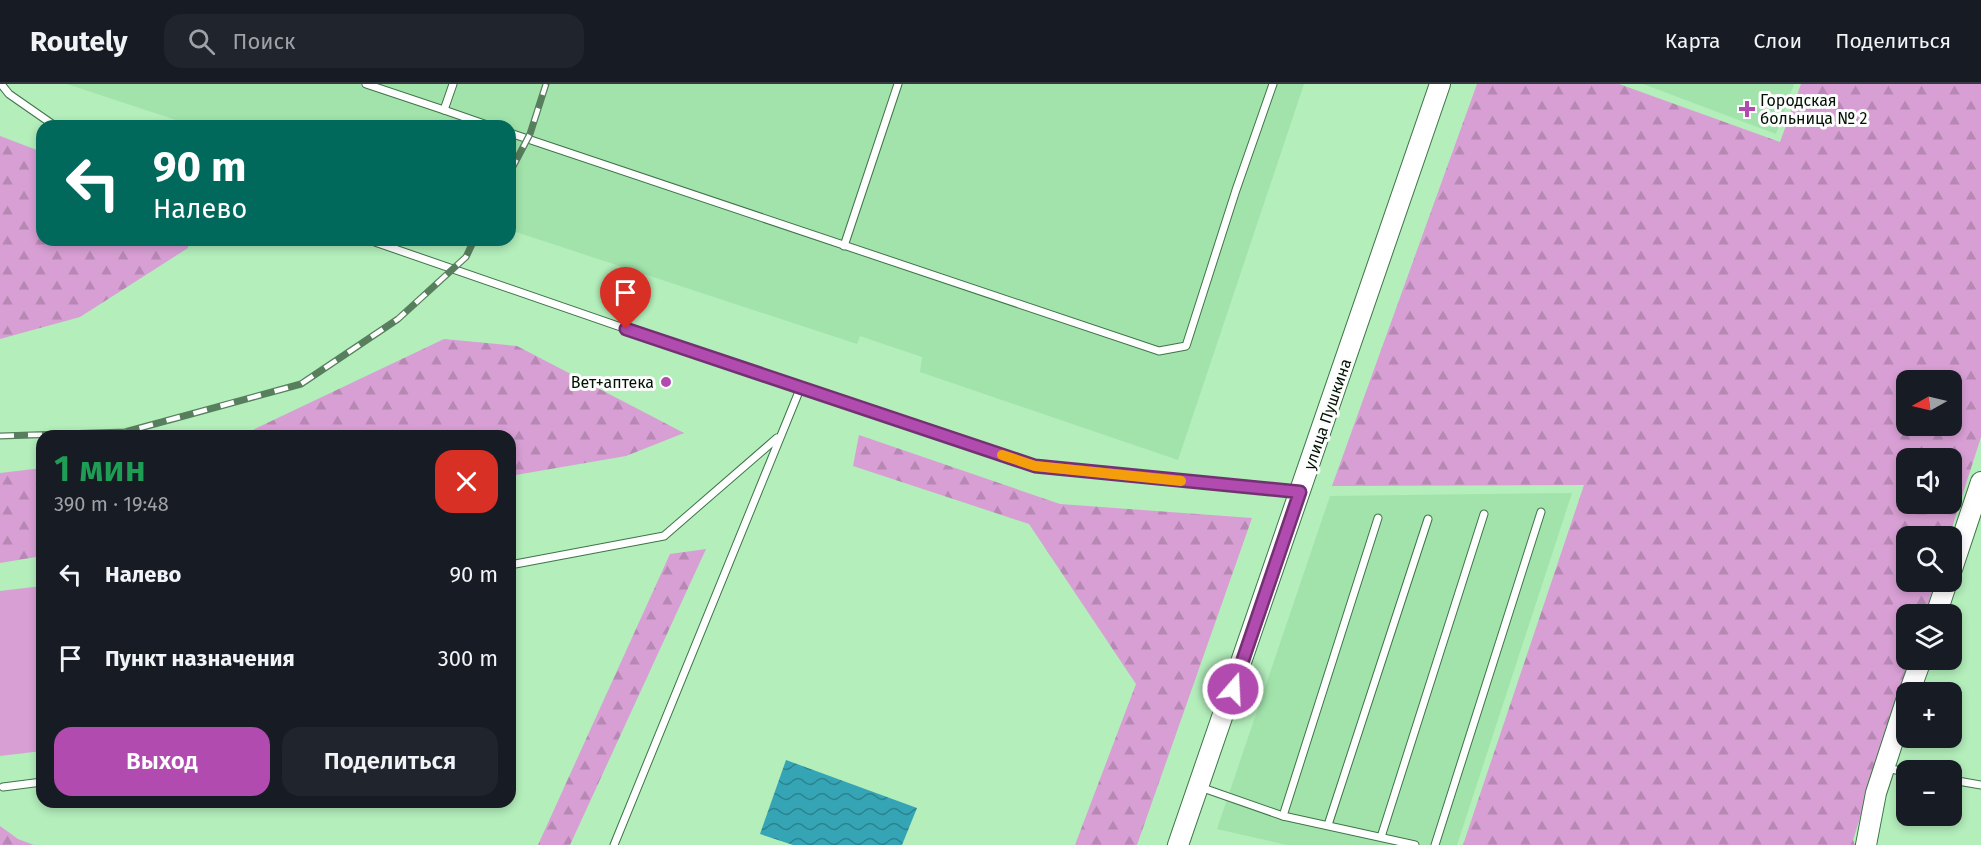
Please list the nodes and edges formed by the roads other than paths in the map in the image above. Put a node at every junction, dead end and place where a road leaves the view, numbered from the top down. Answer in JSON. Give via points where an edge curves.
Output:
{"nodes":[{"id":1,"x":1,"y":84,"type":"edge"},
{"id":2,"x":366,"y":84,"type":"edge"},
{"id":3,"x":453,"y":84,"type":"edge"},
{"id":4,"x":898,"y":84,"type":"edge"},
{"id":5,"x":1274,"y":84,"type":"edge"},
{"id":6,"x":1440,"y":84,"type":"edge"},
{"id":7,"x":444,"y":110,"type":"junction"},
{"id":8,"x":46,"y":120,"type":"edge"},
{"id":9,"x":473,"y":120,"type":"edge"},
{"id":10,"x":516,"y":135,"type":"edge"},
{"id":11,"x":386,"y":246,"type":"edge"},
{"id":12,"x":844,"y":246,"type":"junction"},
{"id":13,"x":800,"y":389,"type":"junction"},
{"id":14,"x":779,"y":437,"type":"junction"},
{"id":15,"x":1981,"y":482,"type":"edge"},
{"id":16,"x":1300,"y":492,"type":"junction"},
{"id":17,"x":1541,"y":512,"type":"dead end"},
{"id":18,"x":1484,"y":514,"type":"dead end"},
{"id":19,"x":1378,"y":518,"type":"dead end"},
{"id":20,"x":1428,"y":519,"type":"dead end"},
{"id":21,"x":1962,"y":539,"type":"edge"},
{"id":22,"x":516,"y":565,"type":"edge"},
{"id":23,"x":1896,"y":731,"type":"edge"},
{"id":24,"x":1884,"y":768,"type":"junction"},
{"id":25,"x":1896,"y":770,"type":"edge"},
{"id":26,"x":1962,"y":782,"type":"edge"},
{"id":27,"x":36,"y":783,"type":"edge"},
{"id":28,"x":1981,"y":785,"type":"edge"},
{"id":29,"x":3,"y":787,"type":"dead end"},
{"id":30,"x":1198,"y":787,"type":"junction"},
{"id":31,"x":1283,"y":816,"type":"junction"},
{"id":32,"x":1328,"y":825,"type":"junction"},
{"id":33,"x":1381,"y":837,"type":"junction"},
{"id":34,"x":614,"y":845,"type":"edge"},
{"id":35,"x":1178,"y":845,"type":"edge"},
{"id":36,"x":1414,"y":845,"type":"edge"},
{"id":37,"x":1435,"y":845,"type":"edge"},
{"id":38,"x":1866,"y":845,"type":"edge"}],
"edges":[{"from":1,"to":8,"type":"lane"},
{"from":2,"to":7,"type":"lane"},
{"from":3,"to":7,"type":"lane"},
{"from":4,"to":12,"type":"lane"},
{"from":5,"to":12,"type":"lane","via":[[1186,346],[1159,351]]},
{"from":6,"to":16,"type":"main road","name":"улица Пушкина"},
{"from":7,"to":9,"type":"lane"},
{"from":10,"to":12,"type":"lane"},
{"from":11,"to":13,"type":"lane"},
{"from":13,"to":14,"type":"lane"},
{"from":13,"to":16,"type":"lane","via":[[1035,466]]},
{"from":14,"to":22,"type":"lane","via":[[664,537]]},
{"from":14,"to":34,"type":"lane"},
{"from":15,"to":21,"type":"main road"},
{"from":16,"to":30,"type":"main road","name":"улица Пушкина"},
{"from":17,"to":37,"type":"lane"},
{"from":18,"to":33,"type":"lane"},
{"from":19,"to":31,"type":"lane"},
{"from":20,"to":32,"type":"lane"},
{"from":23,"to":24,"type":"main road"},
{"from":24,"to":25,"type":"lane"},
{"from":24,"to":38,"type":"main road"},
{"from":26,"to":28,"type":"lane"},
{"from":27,"to":29,"type":"lane"},
{"from":30,"to":31,"type":"lane"},
{"from":30,"to":35,"type":"main road","name":"улица Пушкина"},
{"from":31,"to":32,"type":"lane"},
{"from":32,"to":33,"type":"lane"},
{"from":33,"to":36,"type":"lane"}]}
